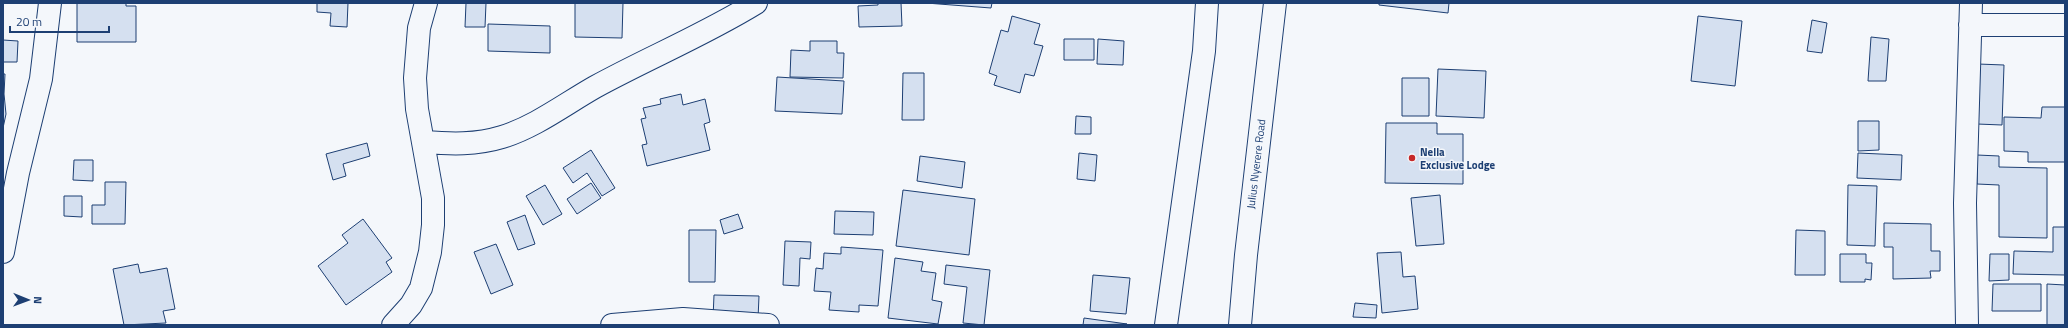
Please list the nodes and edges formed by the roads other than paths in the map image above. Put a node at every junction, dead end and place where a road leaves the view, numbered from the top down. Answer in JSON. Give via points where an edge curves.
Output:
{"nodes":[{"id":1,"x":50,"y":3,"type":"edge"},
{"id":2,"x":426,"y":3,"type":"edge"},
{"id":3,"x":756,"y":3,"type":"edge"},
{"id":4,"x":1207,"y":3,"type":"edge"},
{"id":5,"x":1275,"y":3,"type":"edge"},
{"id":6,"x":1971,"y":3,"type":"edge"},
{"id":7,"x":1970,"y":25,"type":"junction"},
{"id":8,"x":2065,"y":25,"type":"edge"},
{"id":9,"x":424,"y":142,"type":"junction"},
{"id":10,"x":3,"y":252,"type":"edge"},
{"id":11,"x":394,"y":325,"type":"edge"},
{"id":12,"x":612,"y":325,"type":"edge"},
{"id":13,"x":768,"y":325,"type":"edge"},
{"id":14,"x":1166,"y":325,"type":"edge"},
{"id":15,"x":1240,"y":325,"type":"edge"},
{"id":16,"x":1967,"y":325,"type":"edge"}],
"edges":[{"from":1,"to":10,"type":"main road","via":[[41,79],[18,173]]},
{"from":2,"to":9,"type":"main road","via":[[419,28],[415,78],[417,110]]},
{"from":3,"to":9,"type":"main road","via":[[595,87],[522,130],[480,143],[455,145]]},
{"from":4,"to":14,"type":"main road","via":[[1204,51]]},
{"from":5,"to":15,"type":"main road","name":"Julius Nyerere Road"},
{"from":6,"to":7,"type":"main road"},
{"from":7,"to":8,"type":"main road"},
{"from":7,"to":16,"type":"main road","via":[[1965,203]]},
{"from":9,"to":11,"type":"main road","via":[[433,198],[430,252],[421,288]]},
{"from":12,"to":13,"type":"main road","via":[[684,319]]}]}
